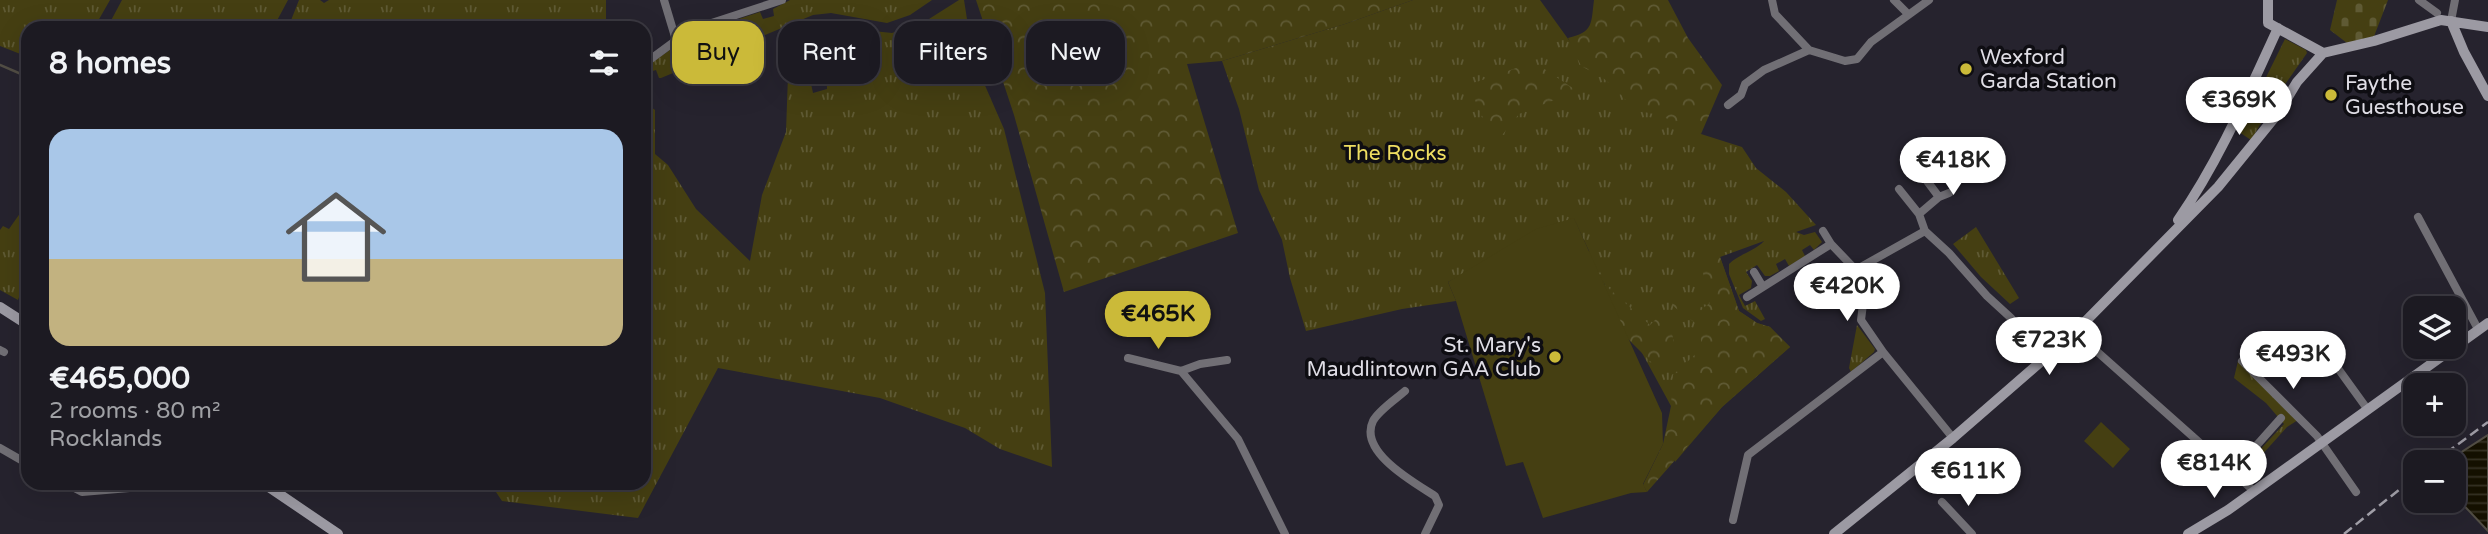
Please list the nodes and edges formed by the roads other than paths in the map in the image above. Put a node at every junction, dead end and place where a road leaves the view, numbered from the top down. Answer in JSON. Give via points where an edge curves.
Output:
{"nodes":[{"id":1,"x":664,"y":0,"type":"edge"},
{"id":2,"x":782,"y":0,"type":"edge"},
{"id":3,"x":1772,"y":0,"type":"edge"},
{"id":4,"x":1894,"y":0,"type":"edge"},
{"id":5,"x":1929,"y":0,"type":"edge"},
{"id":6,"x":2268,"y":0,"type":"edge"},
{"id":7,"x":2418,"y":0,"type":"edge"},
{"id":8,"x":2455,"y":0,"type":"edge"},
{"id":9,"x":2437,"y":13,"type":"dead end"},
{"id":10,"x":1908,"y":14,"type":"junction"},
{"id":11,"x":718,"y":21,"type":"edge"},
{"id":12,"x":2451,"y":21,"type":"junction"},
{"id":13,"x":672,"y":27,"type":"edge"},
{"id":14,"x":2488,"y":27,"type":"edge"},
{"id":15,"x":2278,"y":28,"type":"junction"},
{"id":16,"x":672,"y":43,"type":"edge"},
{"id":17,"x":1809,"y":50,"type":"junction"},
{"id":18,"x":2323,"y":53,"type":"junction"},
{"id":19,"x":651,"y":59,"type":"edge"},
{"id":20,"x":2488,"y":96,"type":"edge"},
{"id":21,"x":1728,"y":105,"type":"dead end"},
{"id":22,"x":2219,"y":150,"type":"junction"},
{"id":23,"x":2240,"y":161,"type":"junction"},
{"id":24,"x":1921,"y":173,"type":"dead end"},
{"id":25,"x":1899,"y":189,"type":"dead end"},
{"id":26,"x":2198,"y":191,"type":"junction"},
{"id":27,"x":1949,"y":193,"type":"dead end"},
{"id":28,"x":1939,"y":197,"type":"junction"},
{"id":29,"x":2204,"y":201,"type":"junction"},
{"id":30,"x":1919,"y":214,"type":"junction"},
{"id":31,"x":2418,"y":217,"type":"dead end"},
{"id":32,"x":1823,"y":231,"type":"dead end"},
{"id":33,"x":1925,"y":231,"type":"junction"},
{"id":34,"x":2171,"y":235,"type":"junction"},
{"id":35,"x":1831,"y":244,"type":"junction"},
{"id":36,"x":1754,"y":272,"type":"dead end"},
{"id":37,"x":1866,"y":281,"type":"dead end"},
{"id":38,"x":1763,"y":287,"type":"junction"},
{"id":39,"x":1747,"y":297,"type":"dead end"},
{"id":40,"x":0,"y":307,"type":"edge"},
{"id":41,"x":21,"y":320,"type":"edge"},
{"id":42,"x":2483,"y":326,"type":"edge"},
{"id":43,"x":2075,"y":332,"type":"junction"},
{"id":44,"x":2316,"y":338,"type":"dead end"},
{"id":45,"x":1883,"y":352,"type":"junction"},
{"id":46,"x":1128,"y":358,"type":"dead end"},
{"id":47,"x":1227,"y":360,"type":"dead end"},
{"id":48,"x":2242,"y":361,"type":"dead end"},
{"id":49,"x":2043,"y":362,"type":"junction"},
{"id":50,"x":1181,"y":371,"type":"junction"},
{"id":51,"x":1405,"y":391,"type":"dead end"},
{"id":52,"x":2368,"y":410,"type":"junction"},
{"id":53,"x":2281,"y":418,"type":"dead end"},
{"id":54,"x":1953,"y":438,"type":"junction"},
{"id":55,"x":2322,"y":442,"type":"junction"},
{"id":56,"x":0,"y":448,"type":"edge"},
{"id":57,"x":21,"y":460,"type":"edge"},
{"id":58,"x":2232,"y":473,"type":"junction"},
{"id":59,"x":78,"y":490,"type":"edge"},
{"id":60,"x":99,"y":490,"type":"edge"},
{"id":61,"x":273,"y":490,"type":"edge"},
{"id":62,"x":2254,"y":491,"type":"junction"},
{"id":63,"x":2356,"y":492,"type":"dead end"},
{"id":64,"x":1942,"y":502,"type":"dead end"},
{"id":65,"x":1733,"y":520,"type":"dead end"},
{"id":66,"x":338,"y":534,"type":"edge"},
{"id":67,"x":1285,"y":534,"type":"edge"},
{"id":68,"x":1425,"y":534,"type":"edge"},
{"id":69,"x":1834,"y":534,"type":"edge"},
{"id":70,"x":1972,"y":534,"type":"edge"},
{"id":71,"x":2188,"y":534,"type":"edge"}],
"edges":[{"from":1,"to":13,"type":"street"},
{"from":2,"to":11,"type":"street"},
{"from":3,"to":17,"type":"street","via":[[1775,14]]},
{"from":4,"to":10,"type":"street"},
{"from":5,"to":10,"type":"street"},
{"from":6,"to":15,"type":"street","via":[[2268,23]]},
{"from":7,"to":9,"type":"street"},
{"from":8,"to":12,"type":"street"},
{"from":10,"to":17,"type":"street","via":[[1857,59],[1846,61]]},
{"from":12,"to":14,"type":"street"},
{"from":12,"to":18,"type":"street"},
{"from":12,"to":20,"type":"street"},
{"from":15,"to":18,"type":"street"},
{"from":15,"to":22,"type":"street"},
{"from":16,"to":19,"type":"street"},
{"from":17,"to":21,"type":"street","via":[[1765,70],[1745,84],[1741,95]]},
{"from":18,"to":23,"type":"street"},
{"from":22,"to":23,"type":"street","via":[[2230,161]]},
{"from":22,"to":26,"type":"street"},
{"from":23,"to":29,"type":"street"},
{"from":24,"to":28,"type":"street"},
{"from":25,"to":30,"type":"street"},
{"from":26,"to":29,"type":"street"},
{"from":26,"to":34,"type":"street"},
{"from":27,"to":28,"type":"street"},
{"from":28,"to":30,"type":"street"},
{"from":29,"to":34,"type":"street"},
{"from":30,"to":33,"type":"street"},
{"from":31,"to":42,"type":"street"},
{"from":32,"to":35,"type":"street"},
{"from":33,"to":35,"type":"street","via":[[1859,268]]},
{"from":33,"to":49,"type":"street","via":[[2011,318]]},
{"from":34,"to":43,"type":"street"},
{"from":35,"to":38,"type":"street"},
{"from":36,"to":38,"type":"street"},
{"from":37,"to":45,"type":"street","via":[[1861,320]]},
{"from":38,"to":39,"type":"street"},
{"from":40,"to":41,"type":"street"},
{"from":42,"to":52,"type":"street"},
{"from":43,"to":49,"type":"street"},
{"from":43,"to":58,"type":"street"},
{"from":44,"to":52,"type":"street"},
{"from":45,"to":54,"type":"street"},
{"from":45,"to":65,"type":"street","via":[[1748,455]]},
{"from":46,"to":50,"type":"street"},
{"from":47,"to":50,"type":"street"},
{"from":48,"to":55,"type":"street"},
{"from":49,"to":54,"type":"street"},
{"from":50,"to":67,"type":"street","via":[[1238,439]]},
{"from":51,"to":68,"type":"street","via":[[1373,421],[1371,432],[1384,460],[1435,496],[1437,514]]},
{"from":52,"to":55,"type":"street"},
{"from":53,"to":58,"type":"street"},
{"from":54,"to":69,"type":"street"},
{"from":55,"to":62,"type":"street"},
{"from":55,"to":63,"type":"street"},
{"from":56,"to":57,"type":"street"},
{"from":58,"to":62,"type":"street"},
{"from":59,"to":60,"type":"street"},
{"from":61,"to":66,"type":"street"},
{"from":62,"to":71,"type":"street"},
{"from":64,"to":70,"type":"street"}]}
